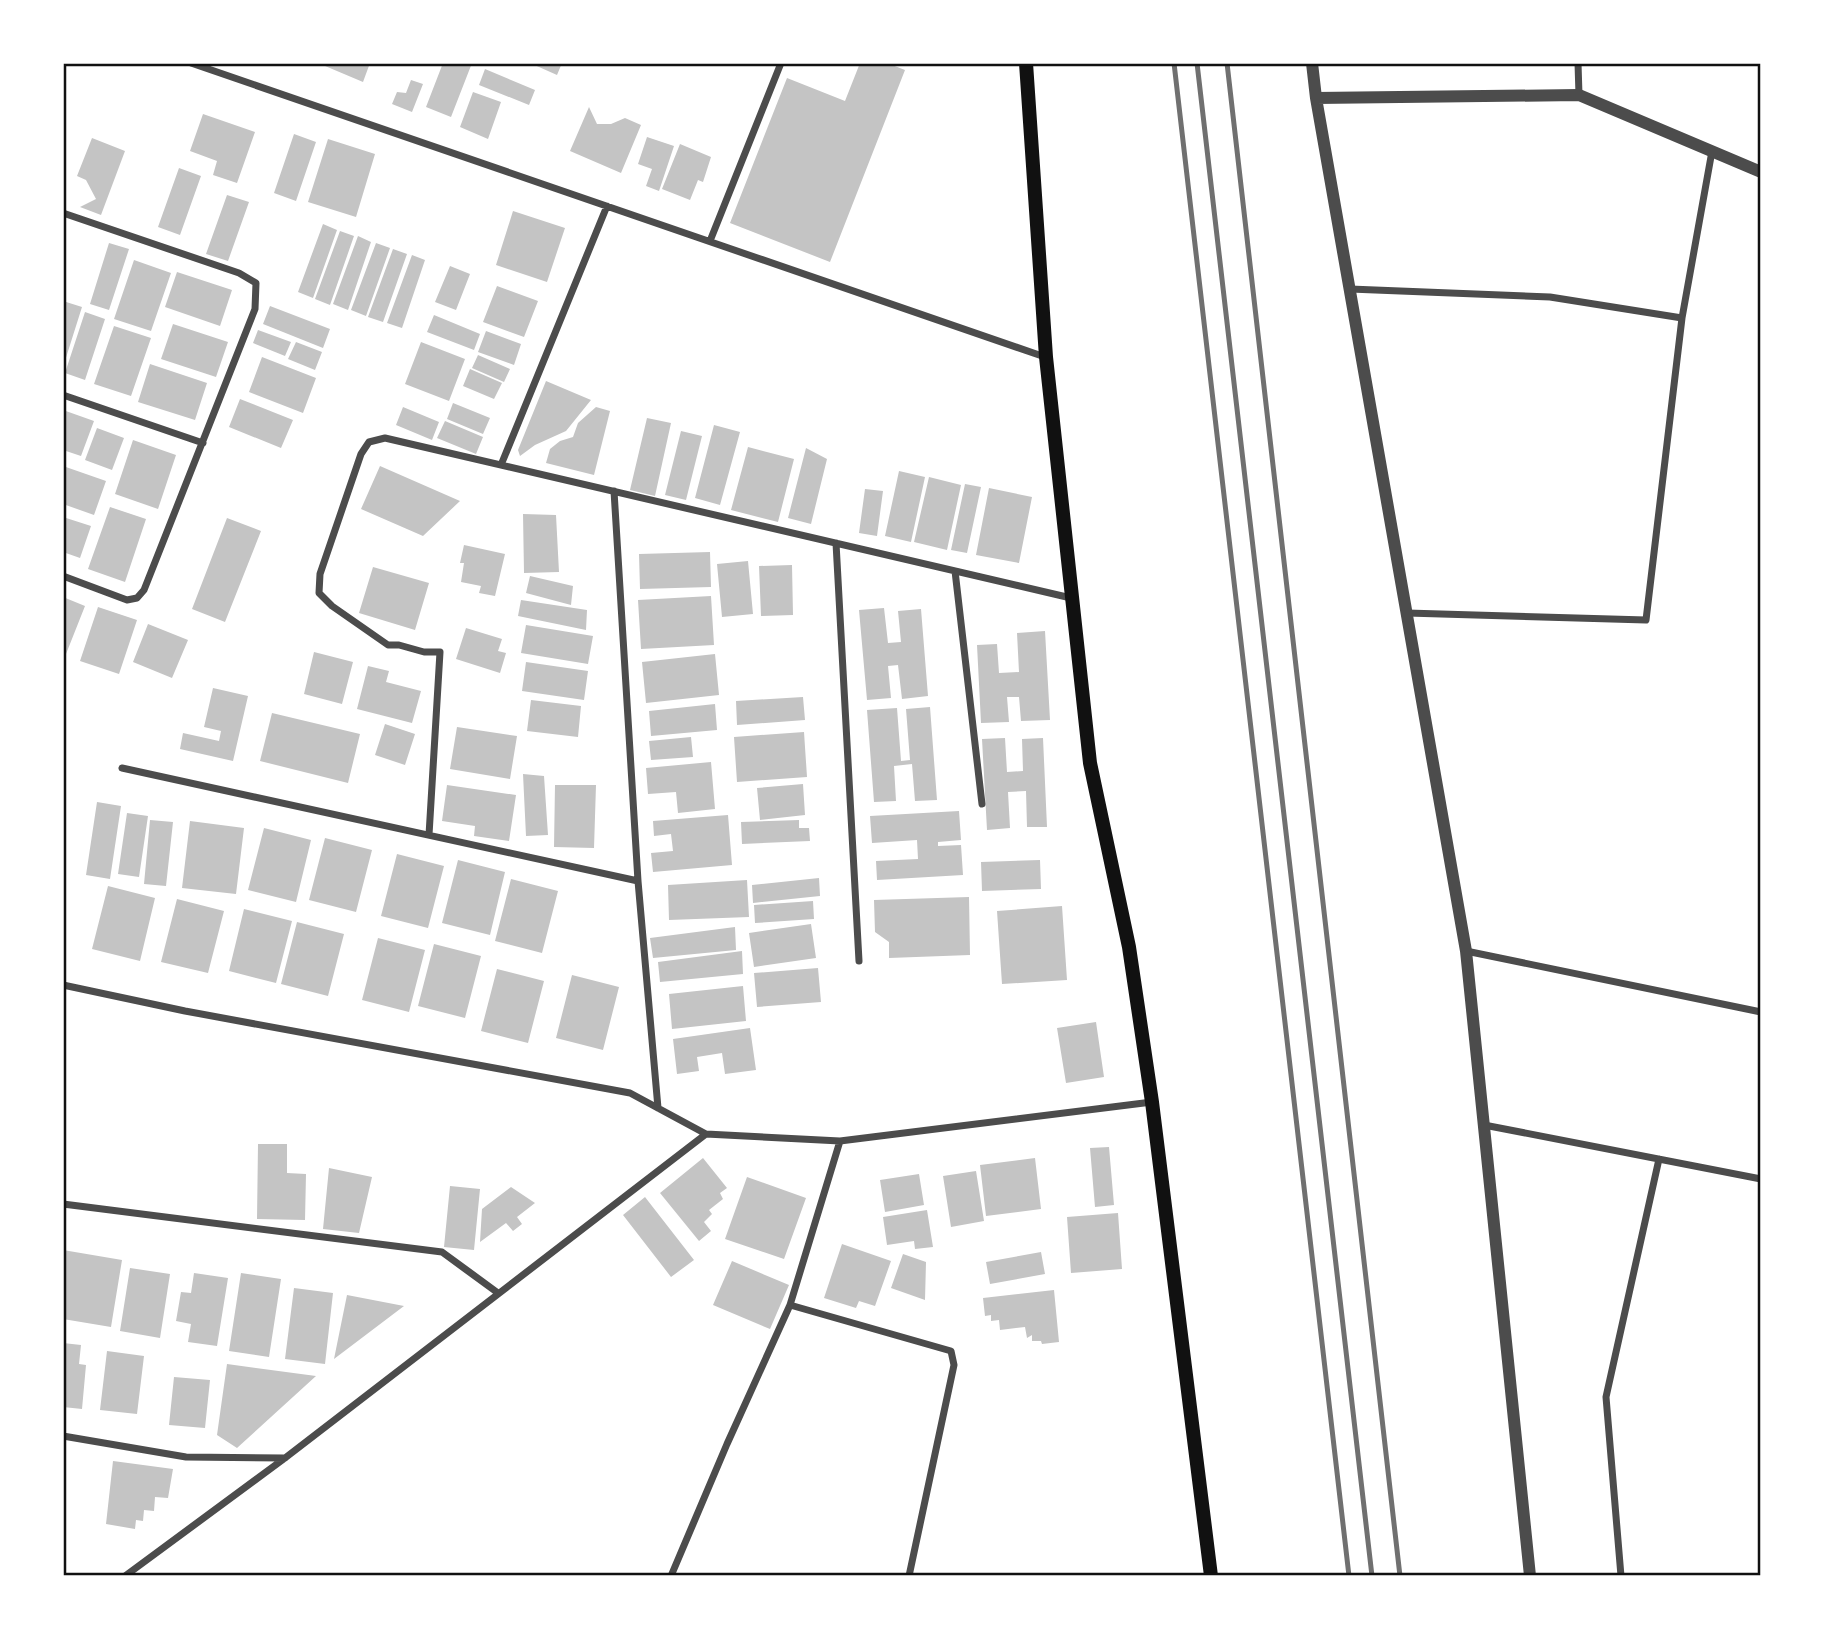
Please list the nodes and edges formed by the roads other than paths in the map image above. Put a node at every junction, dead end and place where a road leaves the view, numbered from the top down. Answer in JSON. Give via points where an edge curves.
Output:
{"nodes":[{"id":1,"x":191,"y":63,"type":"edge"},
{"id":2,"x":781,"y":63,"type":"edge"},
{"id":3,"x":1026,"y":63,"type":"edge"},
{"id":4,"x":1312,"y":63,"type":"edge"},
{"id":5,"x":1578,"y":63,"type":"edge"},
{"id":6,"x":1579,"y":95,"type":"junction"},
{"id":7,"x":1316,"y":98,"type":"junction"},
{"id":8,"x":1712,"y":151,"type":"junction"},
{"id":9,"x":1761,"y":172,"type":"edge"},
{"id":10,"x":607,"y":206,"type":"junction"},
{"id":11,"x":63,"y":213,"type":"edge"},
{"id":12,"x":710,"y":242,"type":"junction"},
{"id":13,"x":1350,"y":289,"type":"junction"},
{"id":14,"x":1682,"y":318,"type":"junction"},
{"id":15,"x":1046,"y":357,"type":"junction"},
{"id":16,"x":63,"y":395,"type":"edge"},
{"id":17,"x":203,"y":443,"type":"junction"},
{"id":18,"x":501,"y":465,"type":"junction"},
{"id":19,"x":614,"y":491,"type":"junction"},
{"id":20,"x":836,"y":543,"type":"junction"},
{"id":21,"x":955,"y":571,"type":"junction"},
{"id":22,"x":63,"y":576,"type":"edge"},
{"id":23,"x":1072,"y":598,"type":"junction"},
{"id":24,"x":1407,"y":613,"type":"junction"},
{"id":25,"x":122,"y":768,"type":"dead end"},
{"id":26,"x":982,"y":804,"type":"dead end"},
{"id":27,"x":429,"y":835,"type":"junction"},
{"id":28,"x":638,"y":881,"type":"junction"},
{"id":29,"x":1466,"y":951,"type":"junction"},
{"id":30,"x":859,"y":961,"type":"dead end"},
{"id":31,"x":63,"y":985,"type":"edge"},
{"id":32,"x":1761,"y":1012,"type":"edge"},
{"id":33,"x":1152,"y":1102,"type":"junction"},
{"id":34,"x":658,"y":1108,"type":"junction"},
{"id":35,"x":1484,"y":1125,"type":"junction"},
{"id":36,"x":706,"y":1134,"type":"junction"},
{"id":37,"x":840,"y":1141,"type":"junction"},
{"id":38,"x":1660,"y":1159,"type":"junction"},
{"id":39,"x":1761,"y":1179,"type":"edge"},
{"id":40,"x":63,"y":1204,"type":"edge"},
{"id":41,"x":498,"y":1293,"type":"junction"},
{"id":42,"x":790,"y":1305,"type":"junction"},
{"id":43,"x":63,"y":1436,"type":"edge"},
{"id":44,"x":285,"y":1458,"type":"junction"},
{"id":45,"x":125,"y":1576,"type":"edge"},
{"id":46,"x":671,"y":1576,"type":"edge"},
{"id":47,"x":909,"y":1576,"type":"edge"},
{"id":48,"x":1211,"y":1576,"type":"edge"},
{"id":49,"x":1530,"y":1576,"type":"edge"},
{"id":50,"x":1621,"y":1576,"type":"edge"}],
"edges":[{"from":1,"to":10,"type":"street"},
{"from":2,"to":12,"type":"street"},
{"from":3,"to":15,"type":"main road"},
{"from":4,"to":7,"type":"street"},
{"from":5,"to":6,"type":"street"},
{"from":6,"to":7,"type":"street"},
{"from":6,"to":8,"type":"street"},
{"from":7,"to":13,"type":"street"},
{"from":8,"to":9,"type":"street"},
{"from":8,"to":14,"type":"street"},
{"from":10,"to":12,"type":"street"},
{"from":10,"to":18,"type":"street"},
{"from":11,"to":17,"type":"street","via":[[239,273],[256,283],[255,309]]},
{"from":12,"to":15,"type":"street"},
{"from":13,"to":14,"type":"street","via":[[1550,297]]},
{"from":13,"to":24,"type":"street"},
{"from":14,"to":24,"type":"street","via":[[1646,620]]},
{"from":15,"to":23,"type":"main road"},
{"from":16,"to":17,"type":"street"},
{"from":17,"to":22,"type":"street","via":[[137,598],[127,600]]},
{"from":18,"to":19,"type":"street"},
{"from":18,"to":27,"type":"street","via":[[385,438],[369,442],[320,574],[318,593],[388,645],[440,652]]},
{"from":19,"to":20,"type":"street"},
{"from":19,"to":28,"type":"street"},
{"from":20,"to":21,"type":"street"},
{"from":20,"to":30,"type":"street"},
{"from":21,"to":23,"type":"street"},
{"from":21,"to":26,"type":"street"},
{"from":23,"to":33,"type":"main road","via":[[1090,763],[1129,947]]},
{"from":24,"to":29,"type":"street"},
{"from":25,"to":27,"type":"street"},
{"from":27,"to":28,"type":"street"},
{"from":28,"to":34,"type":"street"},
{"from":29,"to":32,"type":"street"},
{"from":29,"to":35,"type":"street"},
{"from":31,"to":34,"type":"street","via":[[630,1093]]},
{"from":33,"to":37,"type":"street"},
{"from":33,"to":48,"type":"main road"},
{"from":34,"to":36,"type":"street"},
{"from":35,"to":38,"type":"street"},
{"from":35,"to":49,"type":"street"},
{"from":36,"to":37,"type":"street"},
{"from":36,"to":41,"type":"street"},
{"from":37,"to":42,"type":"street"},
{"from":38,"to":39,"type":"street"},
{"from":38,"to":50,"type":"street","via":[[1606,1397]]},
{"from":40,"to":41,"type":"street","via":[[442,1252]]},
{"from":41,"to":44,"type":"street"},
{"from":42,"to":46,"type":"street"},
{"from":42,"to":47,"type":"street","via":[[951,1351],[954,1365]]},
{"from":43,"to":44,"type":"street","via":[[186,1457]]},
{"from":44,"to":45,"type":"street"}]}
